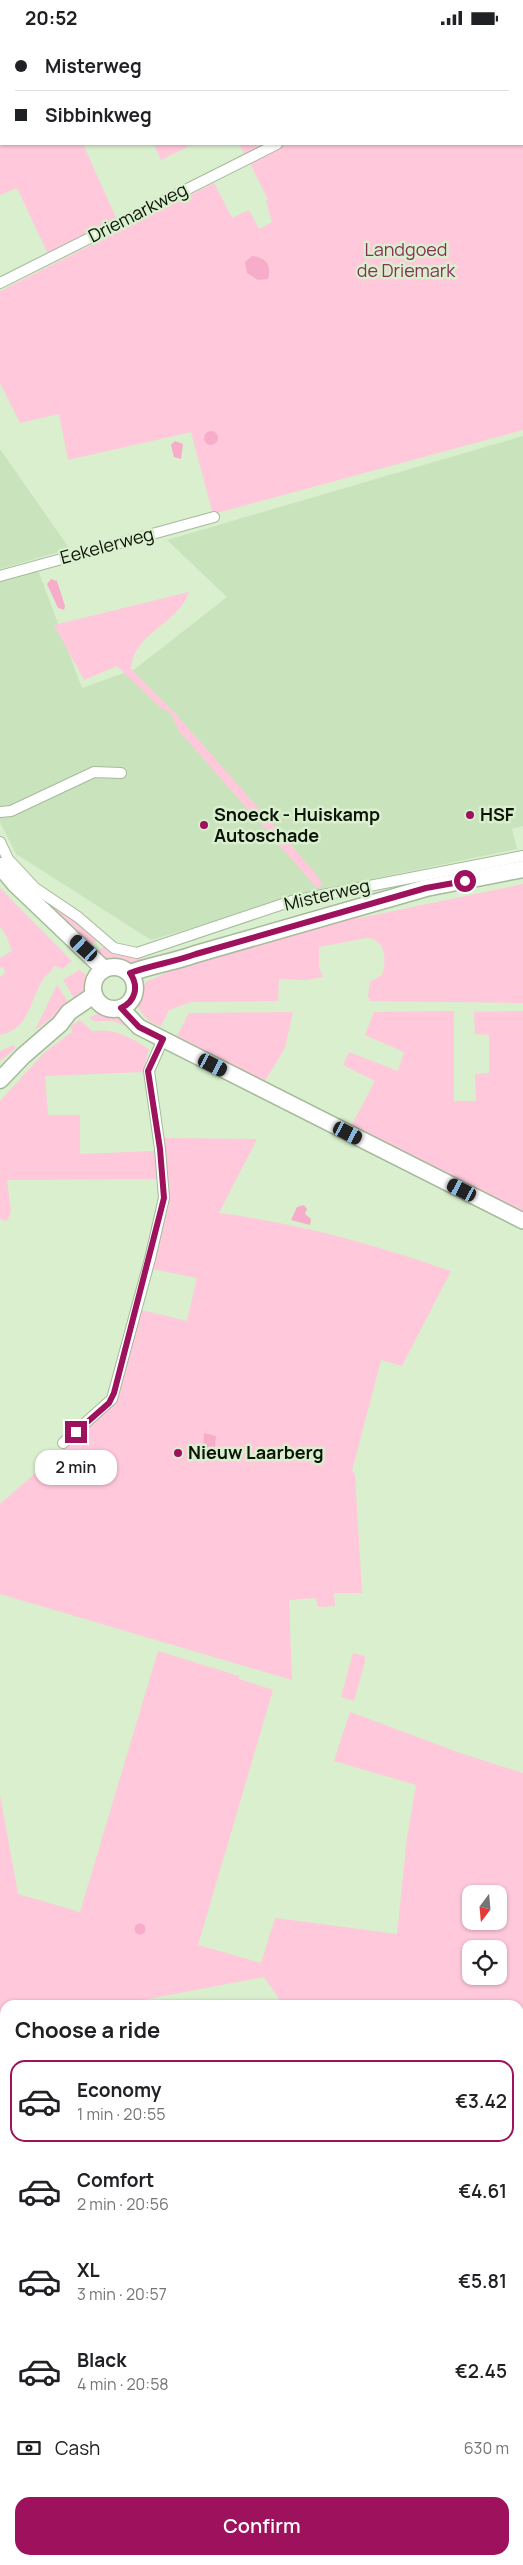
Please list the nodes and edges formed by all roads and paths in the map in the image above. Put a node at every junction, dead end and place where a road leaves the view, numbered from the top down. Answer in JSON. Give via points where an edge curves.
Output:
{"nodes":[{"id":1,"x":275,"y":145,"type":"edge"},
{"id":2,"x":0,"y":283,"type":"edge"},
{"id":3,"x":214,"y":517,"type":"dead end"},
{"id":4,"x":0,"y":576,"type":"edge"},
{"id":5,"x":121,"y":773,"type":"dead end"},
{"id":6,"x":0,"y":812,"type":"edge"},
{"id":7,"x":0,"y":842,"type":"edge"},
{"id":8,"x":523,"y":856,"type":"edge"},
{"id":9,"x":0,"y":866,"type":"edge"},
{"id":10,"x":523,"y":869,"type":"edge"},
{"id":11,"x":100,"y":972,"type":"junction"},
{"id":12,"x":133,"y":979,"type":"junction"},
{"id":13,"x":98,"y":1000,"type":"junction"},
{"id":14,"x":126,"y":1005,"type":"junction"},
{"id":15,"x":158,"y":1037,"type":"junction"},
{"id":16,"x":0,"y":1080,"type":"edge"},
{"id":17,"x":523,"y":1221,"type":"edge"},
{"id":18,"x":63,"y":1443,"type":"dead end"}],
"edges":[{"from":1,"to":2,"type":"street","name":"Driemarkweg"},
{"from":3,"to":4,"type":"street","name":"Eekelerweg"},
{"from":5,"to":6,"type":"street","via":[[94,773],[10,811]]},
{"from":7,"to":8,"type":"street","name":"Misterweg","via":[[8,859],[30,885],[78,917],[114,947],[137,953],[292,901]]},
{"from":9,"to":11,"type":"main road"},
{"from":10,"to":12,"type":"main road","name":"Misterweg","via":[[426,888],[196,954]]},
{"from":11,"to":12,"type":"main road","via":[[118,967]]},
{"from":11,"to":13,"type":"main road","via":[[93,985]]},
{"from":12,"to":14,"type":"main road","via":[[136,991]]},
{"from":13,"to":14,"type":"main road","via":[[114,1009]]},
{"from":13,"to":16,"type":"main road","via":[[74,1021],[60,1024],[23,1055]]},
{"from":14,"to":15,"type":"main road","via":[[139,1027]]},
{"from":15,"to":17,"type":"main road"},
{"from":15,"to":18,"type":"street","via":[[148,1071],[164,1198],[150,1259],[112,1399]]}]}
